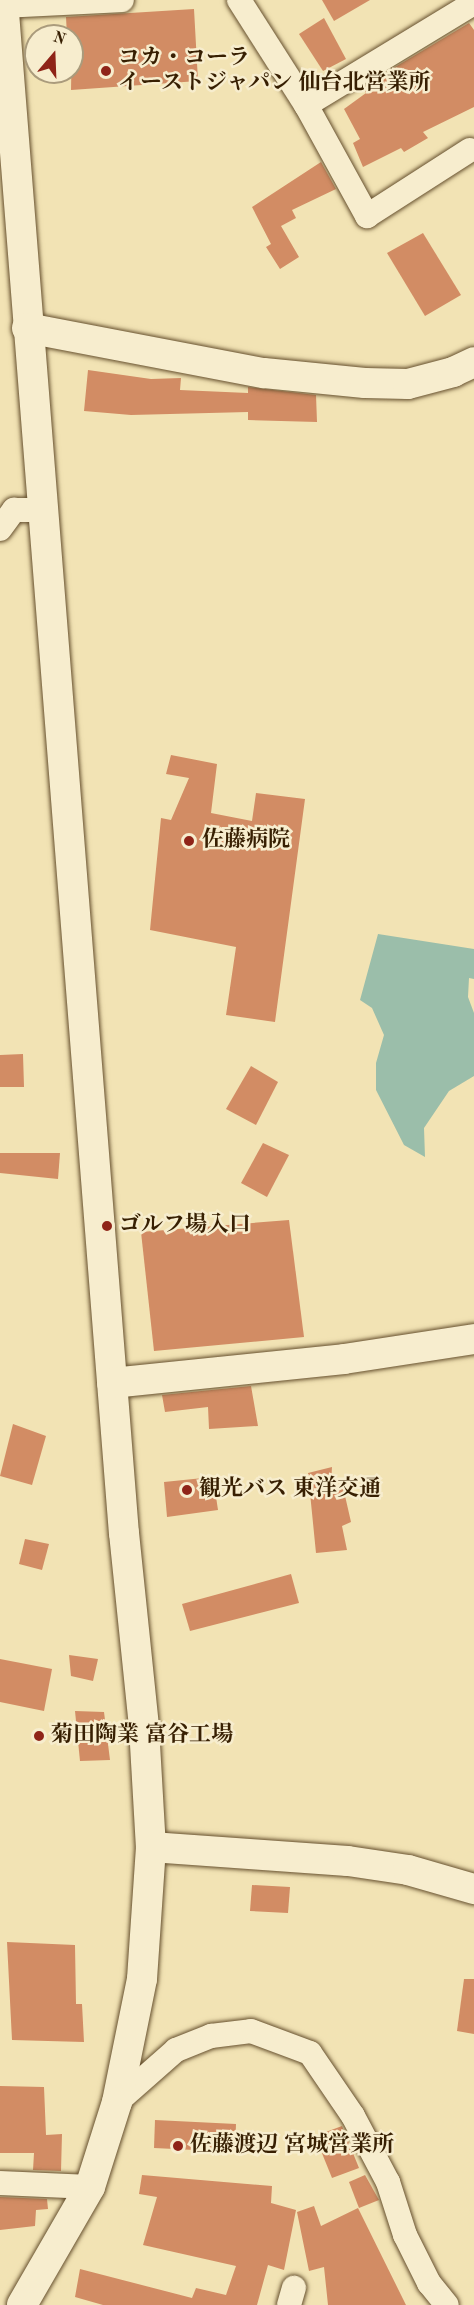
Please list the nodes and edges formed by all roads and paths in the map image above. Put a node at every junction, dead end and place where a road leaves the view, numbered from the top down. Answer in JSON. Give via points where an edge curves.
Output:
{"nodes":[{"id":1,"x":122,"y":0,"type":"edge"},
{"id":2,"x":239,"y":0,"type":"edge"},
{"id":3,"x":3,"y":3,"type":"edge"},
{"id":4,"x":474,"y":3,"type":"edge"},
{"id":5,"x":306,"y":105,"type":"junction"},
{"id":6,"x":471,"y":150,"type":"dead end"},
{"id":7,"x":27,"y":328,"type":"junction"},
{"id":8,"x":474,"y":362,"type":"edge"},
{"id":9,"x":14,"y":514,"type":"edge"},
{"id":10,"x":474,"y":1339,"type":"edge"},
{"id":11,"x":112,"y":1383,"type":"junction"},
{"id":12,"x":151,"y":1847,"type":"junction"},
{"id":13,"x":474,"y":1889,"type":"edge"},
{"id":14,"x":117,"y":2102,"type":"junction"},
{"id":15,"x":0,"y":2183,"type":"edge"},
{"id":16,"x":90,"y":2187,"type":"junction"},
{"id":17,"x":22,"y":2305,"type":"edge"},
{"id":18,"x":447,"y":2305,"type":"edge"}],
"edges":[{"from":1,"to":3,"type":"street"},
{"from":2,"to":5,"type":"street"},
{"from":3,"to":7,"type":"street"},
{"from":4,"to":5,"type":"street"},
{"from":5,"to":6,"type":"street","via":[[367,216]]},
{"from":7,"to":8,"type":"street","via":[[264,373],[365,382],[408,384]]},
{"from":7,"to":9,"type":"street"},
{"from":9,"to":11,"type":"street"},
{"from":10,"to":11,"type":"street","via":[[344,1359]]},
{"from":11,"to":12,"type":"street","via":[[144,1727]]},
{"from":12,"to":13,"type":"street","via":[[348,1861],[408,1870]]},
{"from":12,"to":14,"type":"street","via":[[142,1979]]},
{"from":14,"to":16,"type":"street"},
{"from":14,"to":18,"type":"street","via":[[176,2050],[211,2036],[251,2031],[310,2053],[353,2116],[387,2182],[405,2235],[429,2283]]},
{"from":15,"to":16,"type":"street"},
{"from":16,"to":17,"type":"street"}]}
